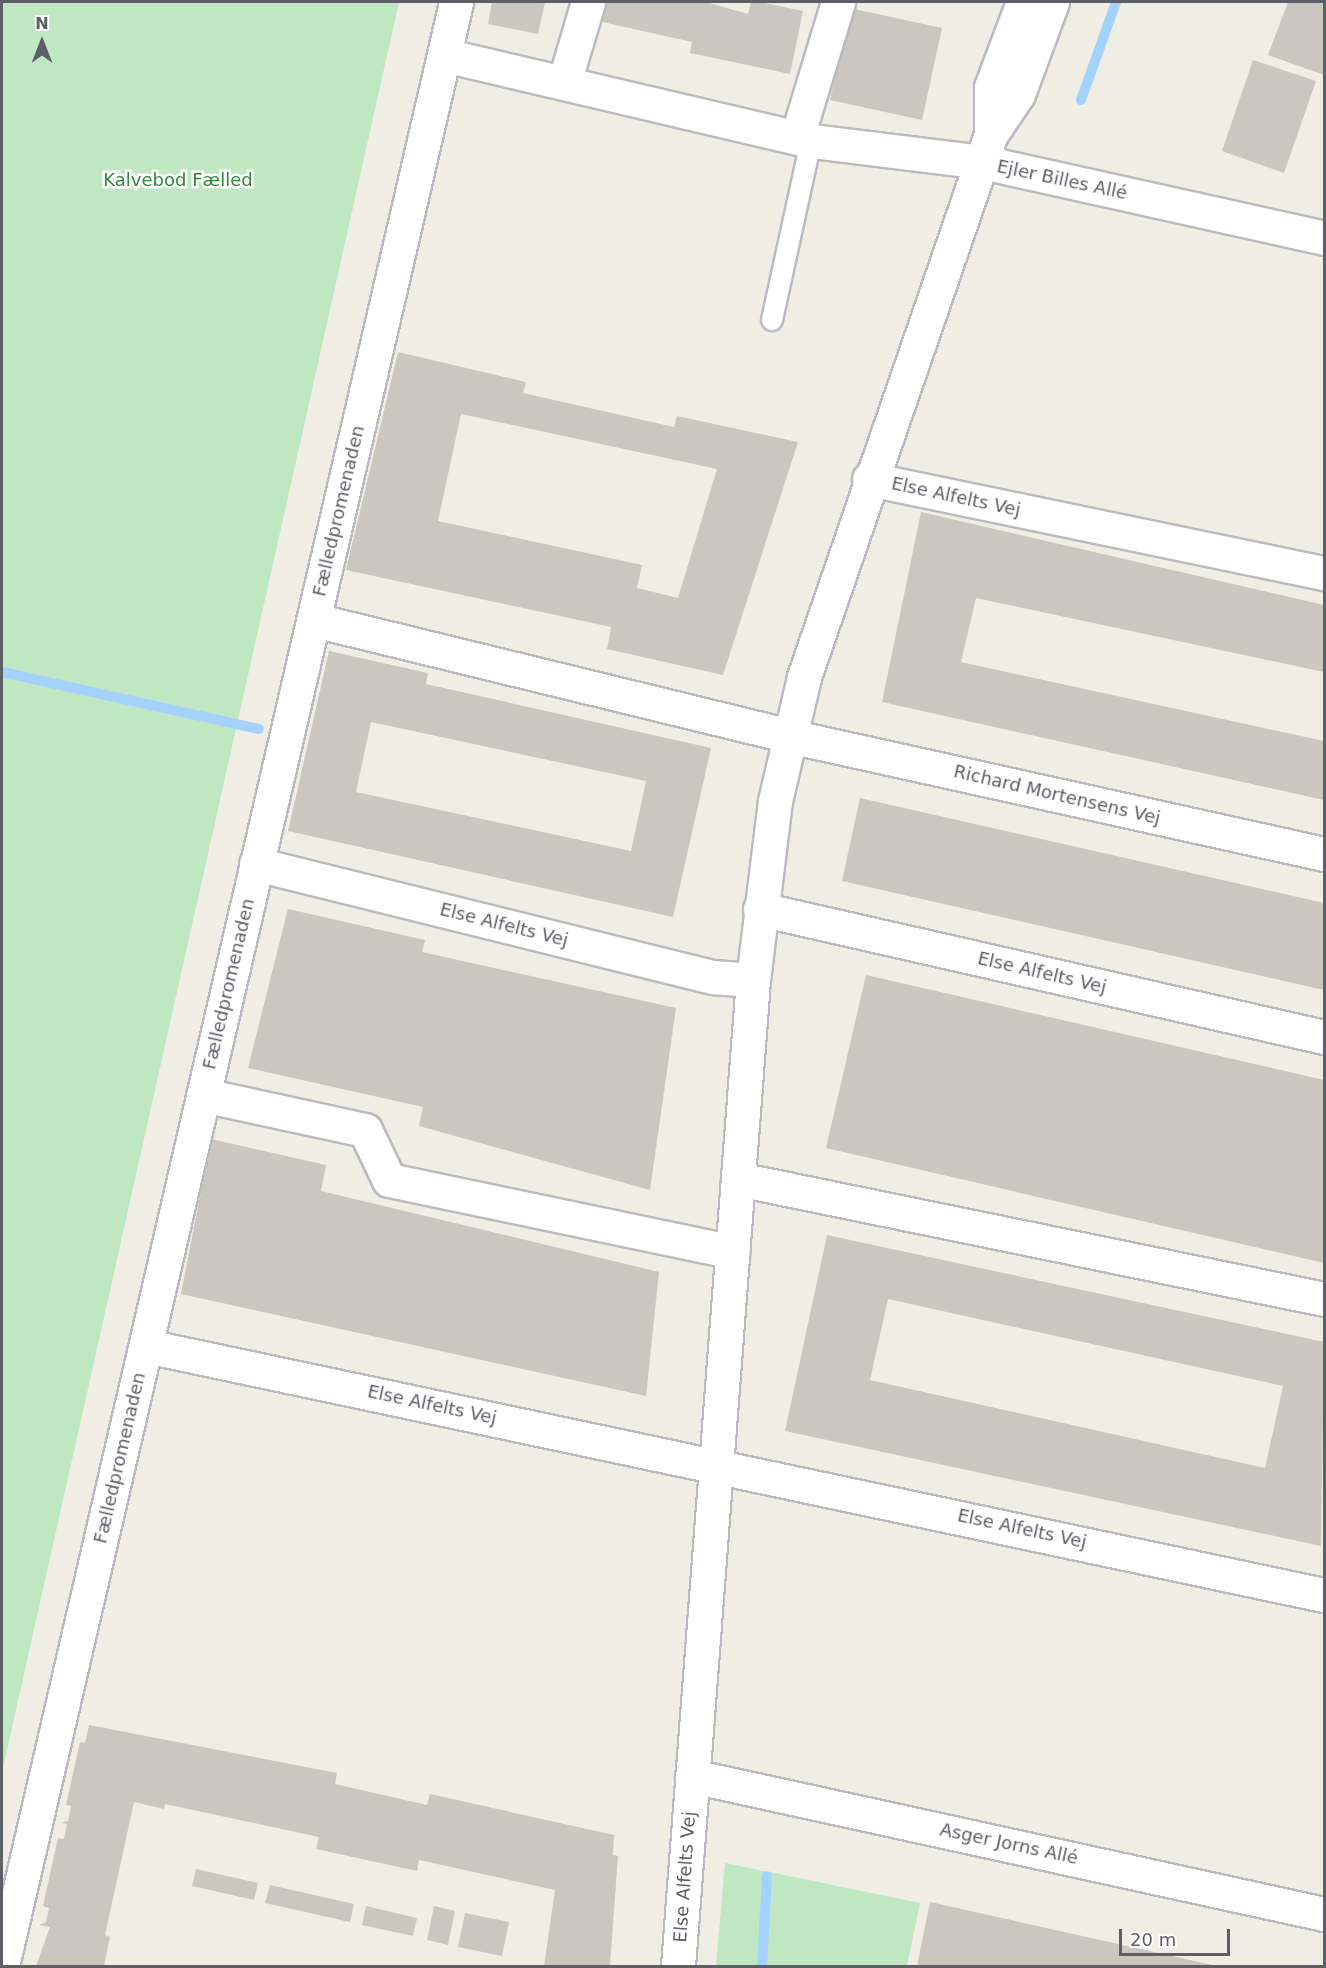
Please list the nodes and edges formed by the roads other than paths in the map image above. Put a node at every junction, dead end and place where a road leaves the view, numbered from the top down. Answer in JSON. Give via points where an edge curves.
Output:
{"nodes":[{"id":1,"x":456,"y":2,"type":"edge"},
{"id":2,"x":588,"y":2,"type":"edge"},
{"id":3,"x":838,"y":2,"type":"edge"},
{"id":4,"x":1023,"y":2,"type":"edge"},
{"id":5,"x":1052,"y":2,"type":"edge"},
{"id":6,"x":444,"y":55,"type":"junction"},
{"id":7,"x":564,"y":83,"type":"junction"},
{"id":8,"x":804,"y":139,"type":"junction"},
{"id":9,"x":986,"y":148,"type":"junction"},
{"id":10,"x":1324,"y":238,"type":"edge"},
{"id":11,"x":772,"y":320,"type":"dead end"},
{"id":12,"x":869,"y":479,"type":"junction"},
{"id":13,"x":1324,"y":573,"type":"edge"},
{"id":14,"x":314,"y":620,"type":"junction"},
{"id":15,"x":789,"y":736,"type":"junction"},
{"id":16,"x":1324,"y":855,"type":"edge"},
{"id":17,"x":256,"y":864,"type":"junction"},
{"id":18,"x":760,"y":909,"type":"junction"},
{"id":19,"x":753,"y":980,"type":"junction"},
{"id":20,"x":1324,"y":1037,"type":"edge"},
{"id":21,"x":203,"y":1095,"type":"junction"},
{"id":22,"x":738,"y":1179,"type":"junction"},
{"id":23,"x":733,"y":1252,"type":"junction"},
{"id":24,"x":1324,"y":1299,"type":"edge"},
{"id":25,"x":146,"y":1346,"type":"junction"},
{"id":26,"x":719,"y":1464,"type":"junction"},
{"id":27,"x":1324,"y":1594,"type":"edge"},
{"id":28,"x":692,"y":1776,"type":"junction"},
{"id":29,"x":1324,"y":1914,"type":"edge"},
{"id":30,"x":2,"y":1966,"type":"edge"},
{"id":31,"x":678,"y":1966,"type":"edge"}],
"edges":[{"from":1,"to":6,"type":"street","name":"Fælledpromenaden"},
{"from":2,"to":7,"type":"street"},
{"from":3,"to":8,"type":"street"},
{"from":4,"to":9,"type":"street","name":"Else Alfelts Vej","via":[[991,87]]},
{"from":5,"to":9,"type":"street","name":"Else Alfelts Vej","via":[[1018,94]]},
{"from":6,"to":7,"type":"street","name":"Ejler Billes Allé"},
{"from":6,"to":14,"type":"street","name":"Fælledpromenaden"},
{"from":7,"to":8,"type":"street","name":"Ejler Billes Allé"},
{"from":8,"to":9,"type":"street","name":"Ejler Billes Allé"},
{"from":8,"to":11,"type":"lane"},
{"from":9,"to":10,"type":"street","name":"Ejler Billes Allé"},
{"from":9,"to":12,"type":"street","name":"Else Alfelts Vej"},
{"from":12,"to":13,"type":"street","name":"Else Alfelts Vej"},
{"from":12,"to":15,"type":"street","name":"Else Alfelts Vej"},
{"from":14,"to":15,"type":"street"},
{"from":14,"to":17,"type":"street","name":"Fælledpromenaden"},
{"from":15,"to":16,"type":"street","name":"Richard Mortensens Vej"},
{"from":15,"to":18,"type":"street","name":"Else Alfelts Vej"},
{"from":17,"to":19,"type":"street","name":"Else Alfelts Vej","via":[[712,977]]},
{"from":17,"to":21,"type":"street","name":"Fælledpromenaden"},
{"from":18,"to":19,"type":"street","name":"Else Alfelts Vej"},
{"from":18,"to":20,"type":"street","name":"Else Alfelts Vej"},
{"from":19,"to":22,"type":"street","name":"Else Alfelts Vej"},
{"from":21,"to":23,"type":"street","via":[[365,1130],[389,1180]]},
{"from":21,"to":25,"type":"street","name":"Fælledpromenaden"},
{"from":22,"to":23,"type":"street","name":"Else Alfelts Vej"},
{"from":22,"to":24,"type":"street"},
{"from":23,"to":26,"type":"street","name":"Else Alfelts Vej"},
{"from":25,"to":26,"type":"street","name":"Else Alfelts Vej"},
{"from":25,"to":30,"type":"street","name":"Fælledpromenaden"},
{"from":26,"to":27,"type":"street","name":"Else Alfelts Vej"},
{"from":26,"to":28,"type":"street","name":"Else Alfelts Vej"},
{"from":28,"to":29,"type":"street","name":"Asger Jorns Allé"},
{"from":28,"to":31,"type":"street","name":"Else Alfelts Vej"}]}
